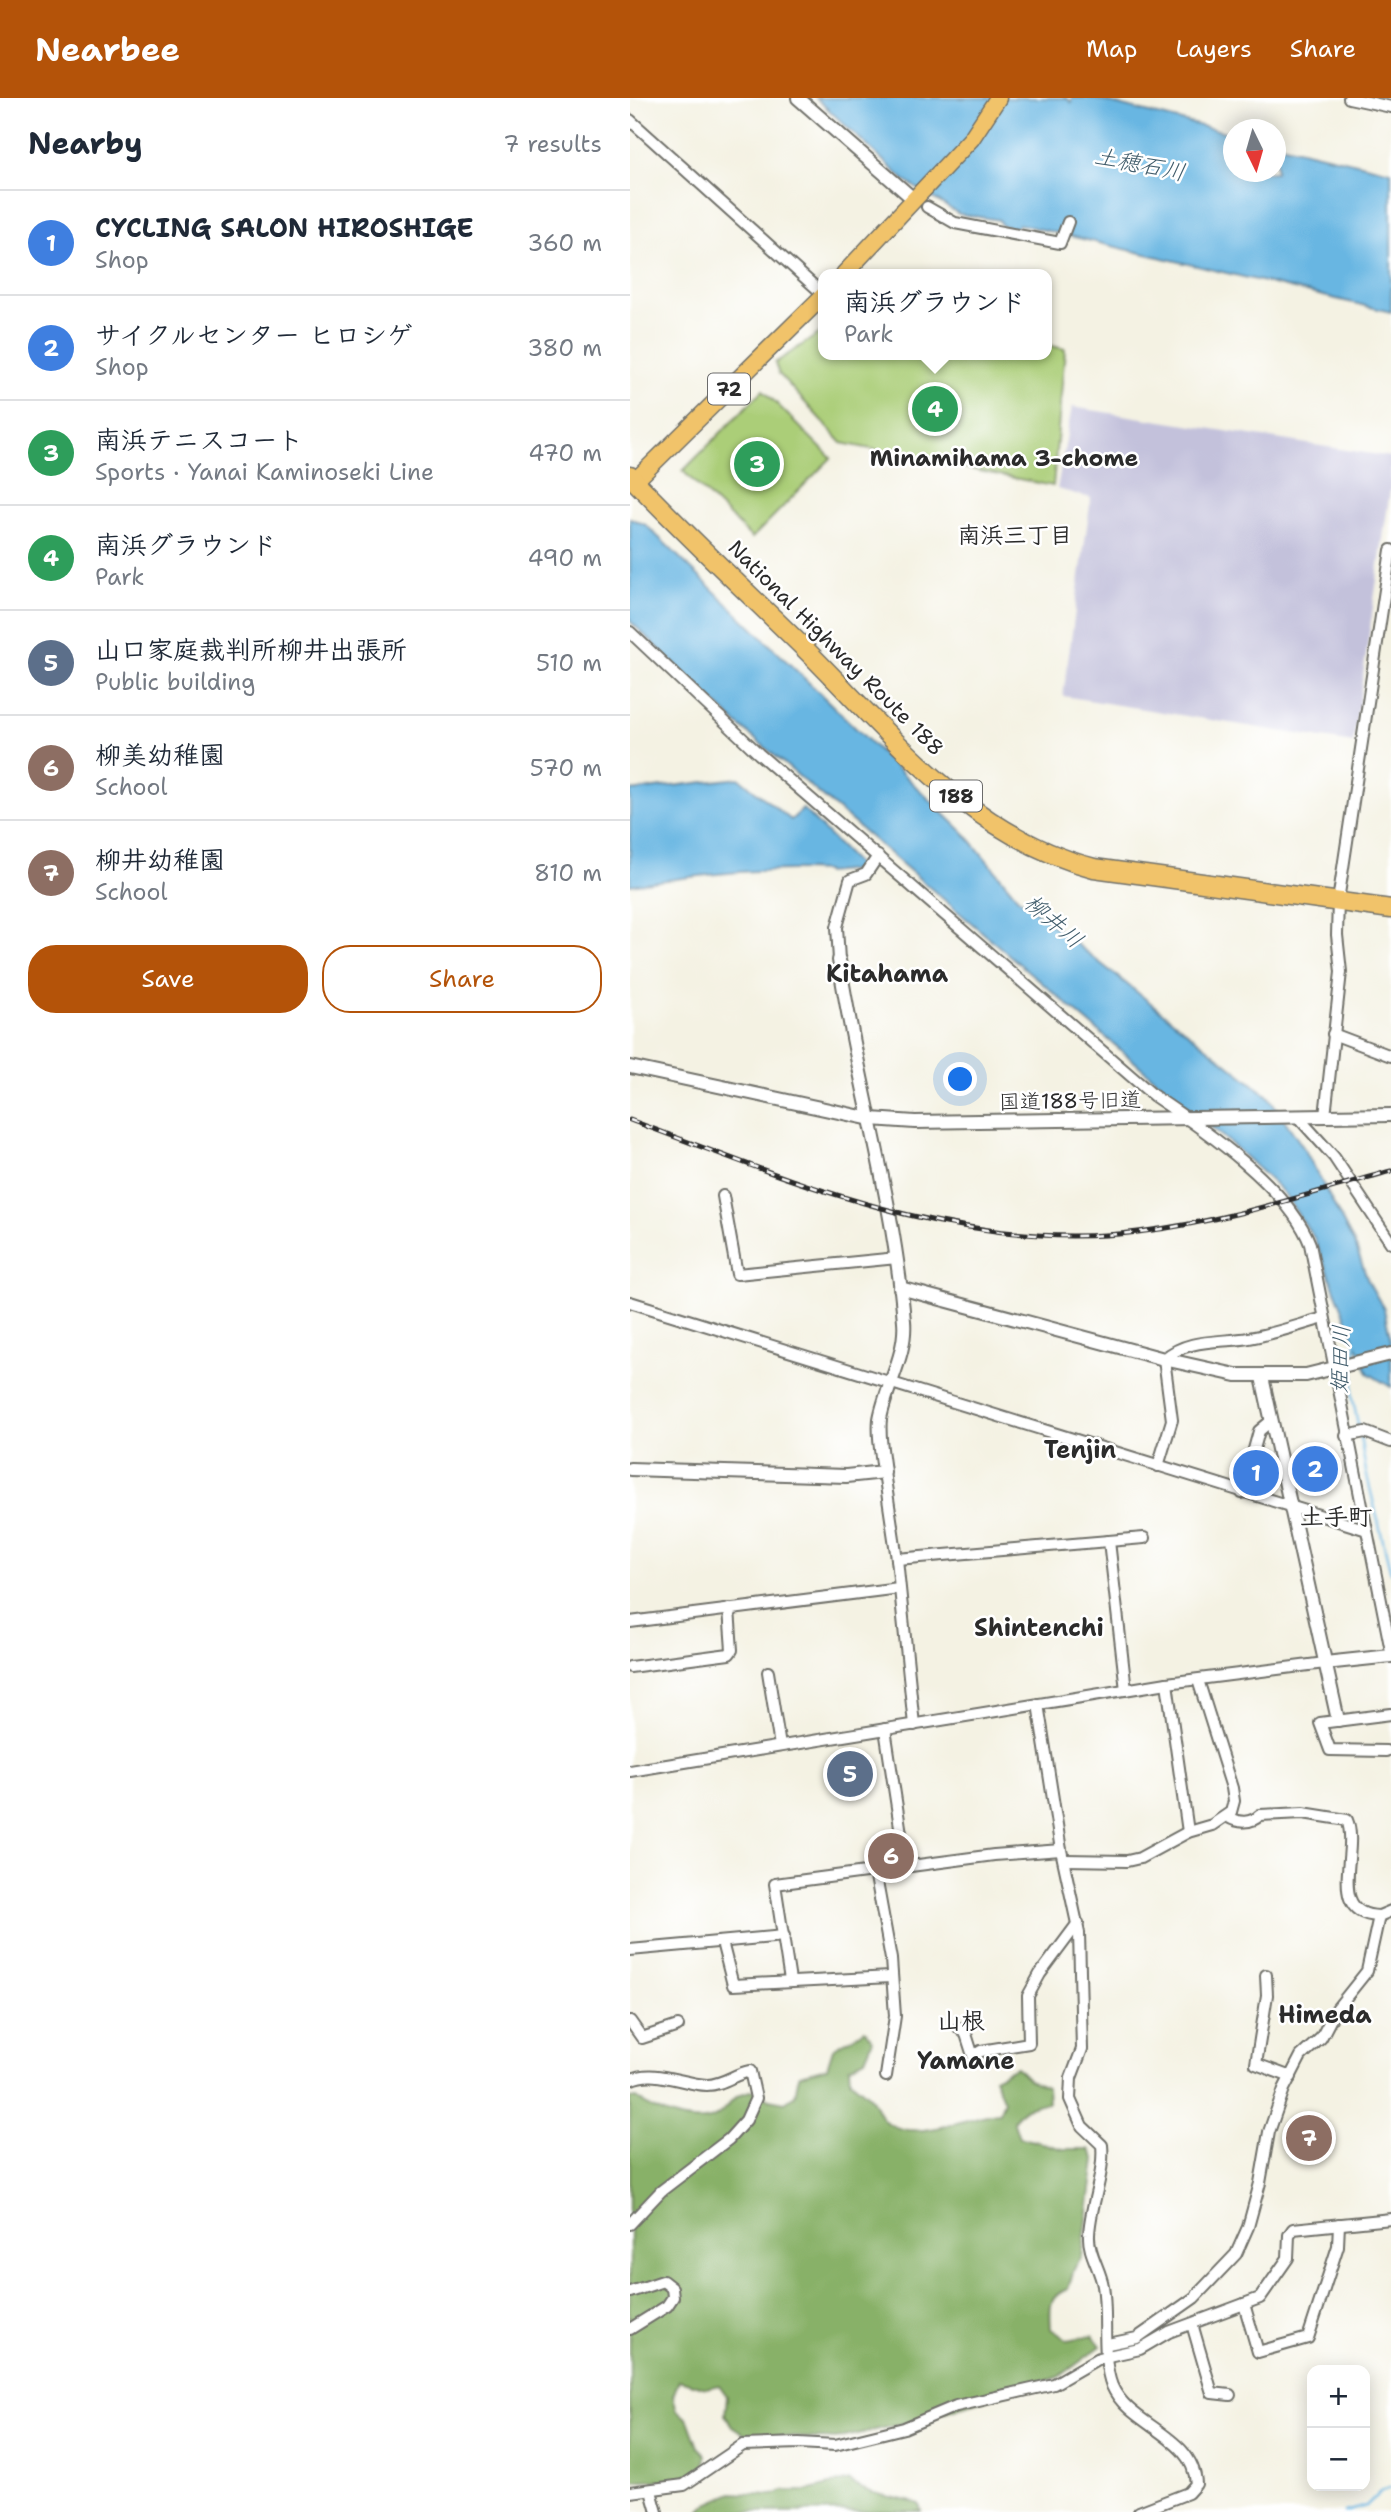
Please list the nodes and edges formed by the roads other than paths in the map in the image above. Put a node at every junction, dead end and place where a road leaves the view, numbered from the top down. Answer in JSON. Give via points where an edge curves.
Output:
{"nodes":[{"id":1,"x":798,"y":98,"type":"edge"},
{"id":2,"x":998,"y":98,"type":"edge"},
{"id":3,"x":1349,"y":98,"type":"edge"},
{"id":4,"x":1391,"y":107,"type":"edge"},
{"id":5,"x":630,"y":120,"type":"edge"},
{"id":6,"x":918,"y":200,"type":"junction"},
{"id":7,"x":1068,"y":222,"type":"dead end"},
{"id":8,"x":849,"y":269,"type":"edge"},
{"id":9,"x":818,"y":290,"type":"edge"},
{"id":10,"x":818,"y":300,"type":"edge"},
{"id":11,"x":632,"y":478,"type":"edge"},
{"id":12,"x":1391,"y":550,"type":"edge"},
{"id":13,"x":630,"y":632,"type":"edge"},
{"id":14,"x":878,"y":856,"type":"junction"},
{"id":15,"x":1338,"y":901,"type":"junction"},
{"id":16,"x":1391,"y":909,"type":"edge"},
{"id":17,"x":839,"y":960,"type":"joint"},
{"id":18,"x":1333,"y":1034,"type":"junction"},
{"id":19,"x":1391,"y":1056,"type":"edge"},
{"id":20,"x":630,"y":1068,"type":"edge"},
{"id":21,"x":1391,"y":1115,"type":"edge"},
{"id":22,"x":1293,"y":1116,"type":"junction"},
{"id":23,"x":1325,"y":1116,"type":"junction"},
{"id":24,"x":1191,"y":1118,"type":"junction"},
{"id":25,"x":871,"y":1119,"type":"junction"},
{"id":26,"x":723,"y":1196,"type":"dead end"},
{"id":27,"x":1391,"y":1243,"type":"edge"},
{"id":28,"x":897,"y":1258,"type":"junction"},
{"id":29,"x":900,"y":1288,"type":"junction"},
{"id":30,"x":630,"y":1303,"type":"edge"},
{"id":31,"x":1324,"y":1318,"type":"junction"},
{"id":32,"x":1391,"y":1354,"type":"edge"},
{"id":33,"x":1164,"y":1359,"type":"junction"},
{"id":34,"x":1335,"y":1370,"type":"junction"},
{"id":35,"x":1262,"y":1377,"type":"junction"},
{"id":36,"x":890,"y":1383,"type":"junction"},
{"id":37,"x":1271,"y":1421,"type":"junction"},
{"id":38,"x":1348,"y":1436,"type":"junction"},
{"id":39,"x":1391,"y":1442,"type":"edge"},
{"id":40,"x":1158,"y":1466,"type":"junction"},
{"id":41,"x":630,"y":1469,"type":"edge"},
{"id":42,"x":884,"y":1472,"type":"junction"},
{"id":43,"x":1242,"y":1493,"type":"junction"},
{"id":44,"x":1290,"y":1508,"type":"junction"},
{"id":45,"x":1364,"y":1529,"type":"junction"},
{"id":46,"x":1143,"y":1538,"type":"dead end"},
{"id":47,"x":1109,"y":1541,"type":"junction"},
{"id":48,"x":897,"y":1559,"type":"junction"},
{"id":49,"x":899,"y":1588,"type":"junction"},
{"id":50,"x":729,"y":1609,"type":"junction"},
{"id":51,"x":630,"y":1622,"type":"edge"},
{"id":52,"x":1391,"y":1653,"type":"edge"},
{"id":53,"x":1325,"y":1663,"type":"junction"},
{"id":54,"x":630,"y":1667,"type":"edge"},
{"id":55,"x":768,"y":1672,"type":"dead end"},
{"id":56,"x":1198,"y":1680,"type":"junction"},
{"id":57,"x":1167,"y":1684,"type":"junction"},
{"id":58,"x":1126,"y":1690,"type":"junction"},
{"id":59,"x":1038,"y":1704,"type":"junction"},
{"id":60,"x":1391,"y":1714,"type":"edge"},
{"id":61,"x":1338,"y":1720,"type":"junction"},
{"id":62,"x":914,"y":1725,"type":"junction"},
{"id":63,"x":885,"y":1729,"type":"junction"},
{"id":64,"x":780,"y":1746,"type":"junction"},
{"id":65,"x":1386,"y":1751,"type":"dead end"},
{"id":66,"x":630,"y":1770,"type":"edge"},
{"id":67,"x":1228,"y":1817,"type":"junction"},
{"id":68,"x":1188,"y":1832,"type":"junction"},
{"id":69,"x":1063,"y":1855,"type":"junction"},
{"id":70,"x":906,"y":1866,"type":"junction"},
{"id":71,"x":875,"y":1871,"type":"junction"},
{"id":72,"x":1391,"y":1911,"type":"edge"},
{"id":73,"x":1379,"y":1916,"type":"junction"},
{"id":74,"x":1078,"y":1923,"type":"junction"},
{"id":75,"x":784,"y":1936,"type":"junction"},
{"id":76,"x":722,"y":1942,"type":"junction"},
{"id":77,"x":630,"y":1950,"type":"edge"},
{"id":78,"x":1265,"y":1975,"type":"dead end"},
{"id":79,"x":891,"y":1977,"type":"junction"},
{"id":80,"x":790,"y":1981,"type":"junction"},
{"id":81,"x":630,"y":2021,"type":"edge"},
{"id":82,"x":678,"y":2026,"type":"dead end"},
{"id":83,"x":960,"y":2028,"type":"dead end"},
{"id":84,"x":886,"y":2076,"type":"dead end"},
{"id":85,"x":1292,"y":2077,"type":"junction"},
{"id":86,"x":630,"y":2080,"type":"edge"},
{"id":87,"x":1391,"y":2219,"type":"edge"},
{"id":88,"x":630,"y":2224,"type":"edge"},
{"id":89,"x":1339,"y":2224,"type":"junction"},
{"id":90,"x":630,"y":2292,"type":"edge"},
{"id":91,"x":1244,"y":2304,"type":"junction"},
{"id":92,"x":1192,"y":2325,"type":"junction"},
{"id":93,"x":630,"y":2329,"type":"edge"},
{"id":94,"x":1108,"y":2349,"type":"junction"},
{"id":95,"x":1230,"y":2395,"type":"dead end"},
{"id":96,"x":652,"y":2491,"type":"junction"},
{"id":97,"x":630,"y":2492,"type":"edge"},
{"id":98,"x":657,"y":2512,"type":"edge"},
{"id":99,"x":1139,"y":2512,"type":"edge"}],
"edges":[{"from":1,"to":6,"type":"street"},
{"from":2,"to":6,"type":"main road","via":[[971,139]]},
{"from":3,"to":4,"type":"street"},
{"from":5,"to":9,"type":"street"},
{"from":6,"to":7,"type":"street","via":[[956,223],[1060,243]]},
{"from":6,"to":8,"type":"main road"},
{"from":10,"to":11,"type":"main road","number":"72"},
{"from":11,"to":15,"type":"highway","name":"National Highway Route 188","number":"188","via":[[926,769],[979,816],[1011,836],[1094,868]]},
{"from":12,"to":15,"type":"street"},
{"from":13,"to":14,"type":"street","via":[[759,754]]},
{"from":14,"to":17,"type":"street","via":[[866,874],[850,880],[837,927]]},
{"from":14,"to":24,"type":"street","via":[[1154,1096]]},
{"from":15,"to":16,"type":"highway","name":"National Highway Route 188","number":"188"},
{"from":15,"to":18,"type":"street","via":[[1341,972]]},
{"from":17,"to":25,"type":"street"},
{"from":18,"to":19,"type":"street"},
{"from":18,"to":23,"type":"street"},
{"from":20,"to":25,"type":"street","name":"国道188号旧道"},
{"from":21,"to":23,"type":"street","name":"国道188号旧道"},
{"from":22,"to":23,"type":"street","name":"国道188号旧道"},
{"from":22,"to":24,"type":"street","name":"国道188号旧道"},
{"from":22,"to":27,"type":"street","via":[[1334,1157]]},
{"from":24,"to":25,"type":"street","name":"国道188号旧道"},
{"from":24,"to":31,"type":"street","via":[[1278,1193],[1305,1230]]},
{"from":25,"to":28,"type":"street"},
{"from":26,"to":28,"type":"street","via":[[737,1274]]},
{"from":28,"to":29,"type":"street"},
{"from":29,"to":33,"type":"street"},
{"from":29,"to":36,"type":"street","via":[[905,1338]]},
{"from":30,"to":36,"type":"street"},
{"from":31,"to":33,"type":"street","via":[[1249,1338],[1175,1349]]},
{"from":31,"to":34,"type":"street"},
{"from":32,"to":34,"type":"street"},
{"from":33,"to":35,"type":"street"},
{"from":33,"to":40,"type":"street","via":[[1172,1420]]},
{"from":34,"to":35,"type":"street"},
{"from":34,"to":38,"type":"street"},
{"from":35,"to":37,"type":"street"},
{"from":36,"to":40,"type":"street"},
{"from":36,"to":42,"type":"street","via":[[879,1430]]},
{"from":37,"to":43,"type":"street","via":[[1259,1431]]},
{"from":37,"to":44,"type":"street"},
{"from":38,"to":39,"type":"street","via":[[1365,1432]]},
{"from":38,"to":45,"type":"street"},
{"from":40,"to":43,"type":"street"},
{"from":41,"to":42,"type":"street","via":[[846,1476]]},
{"from":42,"to":48,"type":"street"},
{"from":43,"to":44,"type":"street"},
{"from":44,"to":45,"type":"street"},
{"from":44,"to":53,"type":"street"},
{"from":45,"to":52,"type":"street"},
{"from":46,"to":47,"type":"street"},
{"from":47,"to":48,"type":"street"},
{"from":47,"to":58,"type":"street"},
{"from":48,"to":49,"type":"street"},
{"from":49,"to":50,"type":"street"},
{"from":49,"to":62,"type":"street"},
{"from":50,"to":51,"type":"street"},
{"from":50,"to":54,"type":"street","via":[[729,1654]]},
{"from":52,"to":53,"type":"street"},
{"from":53,"to":56,"type":"street"},
{"from":53,"to":61,"type":"street"},
{"from":55,"to":64,"type":"street"},
{"from":56,"to":57,"type":"street"},
{"from":56,"to":67,"type":"street","via":[[1232,1788],[1234,1805]]},
{"from":57,"to":58,"type":"street"},
{"from":57,"to":68,"type":"street"},
{"from":58,"to":59,"type":"street"},
{"from":59,"to":62,"type":"street"},
{"from":59,"to":69,"type":"street"},
{"from":60,"to":61,"type":"street"},
{"from":61,"to":65,"type":"street","via":[[1320,1723],[1330,1750]]},
{"from":62,"to":63,"type":"street"},
{"from":63,"to":64,"type":"street"},
{"from":63,"to":70,"type":"street"},
{"from":64,"to":66,"type":"street"},
{"from":67,"to":68,"type":"street"},
{"from":67,"to":73,"type":"street","via":[[1238,1822],[1260,1815],[1303,1813],[1347,1820],[1351,1853],[1347,1882],[1354,1909],[1364,1916]]},
{"from":68,"to":69,"type":"street","via":[[1127,1861]]},
{"from":69,"to":70,"type":"street"},
{"from":69,"to":74,"type":"street"},
{"from":70,"to":71,"type":"street"},
{"from":71,"to":75,"type":"street","via":[[775,1884]]},
{"from":71,"to":79,"type":"street"},
{"from":72,"to":73,"type":"street"},
{"from":73,"to":85,"type":"street","via":[[1367,1971],[1335,2011],[1321,2038],[1301,2056]]},
{"from":74,"to":83,"type":"street","via":[[1028,1996],[1029,2043],[973,2056]]},
{"from":74,"to":94,"type":"street","via":[[1082,2049],[1071,2078],[1070,2099],[1082,2126],[1102,2146],[1088,2238],[1103,2285]]},
{"from":75,"to":76,"type":"street"},
{"from":75,"to":80,"type":"street"},
{"from":76,"to":77,"type":"street"},
{"from":76,"to":80,"type":"street","via":[[733,1985]]},
{"from":78,"to":85,"type":"street","via":[[1267,1995],[1256,2064]]},
{"from":79,"to":80,"type":"street"},
{"from":79,"to":84,"type":"street","via":[[895,2028],[886,2056]]},
{"from":81,"to":82,"type":"street","via":[[642,2038]]},
{"from":85,"to":94,"type":"street","via":[[1269,2132],[1260,2183],[1236,2254],[1194,2298],[1136,2338]]},
{"from":86,"to":88,"type":"street","via":[[649,2076],[708,2085],[750,2071],[756,2098],[729,2140],[661,2191]]},
{"from":87,"to":89,"type":"street"},
{"from":89,"to":91,"type":"street","via":[[1293,2229],[1288,2258],[1265,2294]]},
{"from":89,"to":91,"type":"street","via":[[1338,2246],[1307,2338],[1258,2352]]},
{"from":90,"to":93,"type":"street","via":[[663,2281],[672,2288],[673,2297]]},
{"from":91,"to":92,"type":"street"},
{"from":92,"to":94,"type":"street","via":[[1140,2349]]},
{"from":92,"to":95,"type":"street","via":[[1212,2393]]},
{"from":94,"to":96,"type":"street","via":[[1054,2384],[956,2406],[862,2440],[826,2446],[743,2445],[684,2485]]},
{"from":94,"to":99,"type":"street","via":[[1108,2373],[1117,2396],[1177,2447],[1196,2476],[1188,2493]]},
{"from":96,"to":97,"type":"street"},
{"from":96,"to":98,"type":"street"}]}
